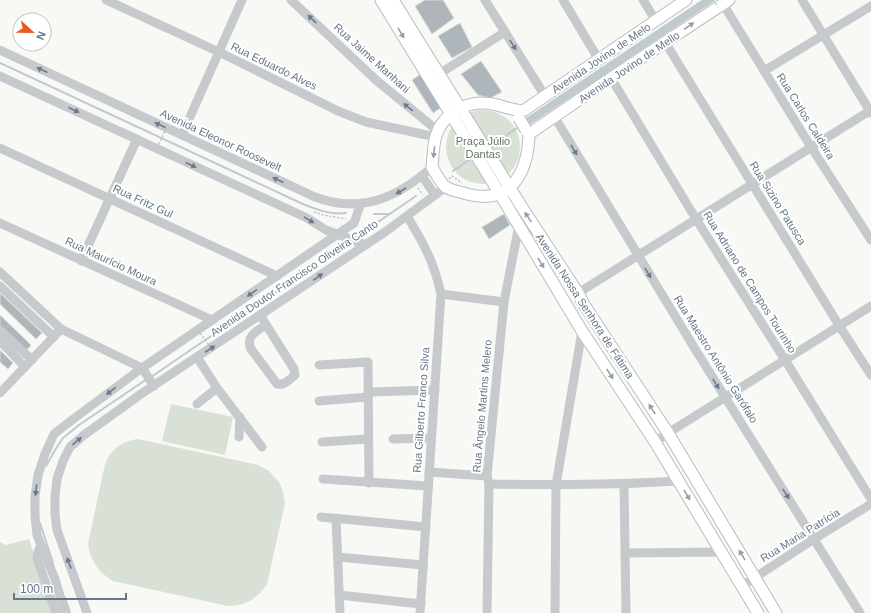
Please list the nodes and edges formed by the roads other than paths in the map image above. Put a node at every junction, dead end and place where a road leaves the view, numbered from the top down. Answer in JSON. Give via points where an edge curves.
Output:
{"nodes":[{"id":1,"x":106,"y":0,"type":"edge"},
{"id":2,"x":242,"y":0,"type":"edge"},
{"id":3,"x":291,"y":0,"type":"edge"},
{"id":4,"x":381,"y":0,"type":"edge"},
{"id":5,"x":393,"y":0,"type":"edge"},
{"id":6,"x":485,"y":0,"type":"edge"},
{"id":7,"x":563,"y":0,"type":"edge"},
{"id":8,"x":643,"y":0,"type":"edge"},
{"id":9,"x":686,"y":0,"type":"edge"},
{"id":10,"x":802,"y":0,"type":"edge"},
{"id":11,"x":721,"y":3,"type":"edge"},
{"id":12,"x":871,"y":6,"type":"edge"},
{"id":13,"x":656,"y":21,"type":"junction"},
{"id":14,"x":505,"y":32,"type":"junction"},
{"id":15,"x":822,"y":35,"type":"junction"},
{"id":16,"x":665,"y":42,"type":"junction"},
{"id":17,"x":0,"y":50,"type":"edge"},
{"id":18,"x":219,"y":52,"type":"junction"},
{"id":19,"x":598,"y":60,"type":"junction"},
{"id":20,"x":764,"y":71,"type":"junction"},
{"id":21,"x":439,"y":74,"type":"junction"},
{"id":22,"x":0,"y":76,"type":"edge"},
{"id":23,"x":610,"y":79,"type":"junction"},
{"id":24,"x":545,"y":96,"type":"junction"},
{"id":25,"x":461,"y":108,"type":"junction"},
{"id":26,"x":870,"y":111,"type":"edge"},
{"id":27,"x":450,"y":114,"type":"junction"},
{"id":28,"x":516,"y":114,"type":"junction"},
{"id":29,"x":554,"y":116,"type":"junction"},
{"id":30,"x":528,"y":132,"type":"junction"},
{"id":31,"x":182,"y":134,"type":"junction"},
{"id":32,"x":437,"y":134,"type":"junction"},
{"id":33,"x":137,"y":139,"type":"junction"},
{"id":34,"x":811,"y":146,"type":"junction"},
{"id":35,"x":0,"y":148,"type":"edge"},
{"id":36,"x":432,"y":167,"type":"junction"},
{"id":37,"x":422,"y":176,"type":"junction"},
{"id":38,"x":752,"y":184,"type":"junction"},
{"id":39,"x":446,"y":187,"type":"junction"},
{"id":40,"x":510,"y":187,"type":"junction"},
{"id":41,"x":500,"y":194,"type":"junction"},
{"id":42,"x":435,"y":195,"type":"junction"},
{"id":43,"x":110,"y":199,"type":"junction"},
{"id":44,"x":361,"y":203,"type":"junction"},
{"id":45,"x":407,"y":216,"type":"junction"},
{"id":46,"x":696,"y":219,"type":"junction"},
{"id":47,"x":0,"y":223,"type":"edge"},
{"id":48,"x":519,"y":226,"type":"junction"},
{"id":49,"x":337,"y":234,"type":"junction"},
{"id":50,"x":871,"y":240,"type":"edge"},
{"id":51,"x":364,"y":244,"type":"junction"},
{"id":52,"x":638,"y":256,"type":"junction"},
{"id":53,"x":81,"y":261,"type":"junction"},
{"id":54,"x":0,"y":272,"type":"edge"},
{"id":55,"x":277,"y":276,"type":"junction"},
{"id":56,"x":0,"y":286,"type":"edge"},
{"id":57,"x":578,"y":293,"type":"junction"},
{"id":58,"x":441,"y":294,"type":"junction"},
{"id":59,"x":504,"y":302,"type":"junction"},
{"id":60,"x":871,"y":306,"type":"edge"},
{"id":61,"x":260,"y":315,"type":"junction"},
{"id":62,"x":212,"y":320,"type":"junction"},
{"id":63,"x":266,"y":325,"type":"junction"},
{"id":64,"x":840,"y":327,"type":"junction"},
{"id":65,"x":61,"y":329,"type":"junction"},
{"id":66,"x":0,"y":330,"type":"edge"},
{"id":67,"x":582,"y":331,"type":"junction"},
{"id":68,"x":54,"y":337,"type":"junction"},
{"id":69,"x":0,"y":341,"type":"edge"},
{"id":70,"x":197,"y":357,"type":"junction"},
{"id":71,"x":32,"y":360,"type":"junction"},
{"id":72,"x":785,"y":360,"type":"junction"},
{"id":73,"x":319,"y":365,"type":"dead end"},
{"id":74,"x":25,"y":367,"type":"junction"},
{"id":75,"x":144,"y":371,"type":"junction"},
{"id":76,"x":871,"y":375,"type":"edge"},
{"id":77,"x":154,"y":385,"type":"junction"},
{"id":78,"x":217,"y":388,"type":"junction"},
{"id":79,"x":435,"y":390,"type":"junction"},
{"id":80,"x":1,"y":391,"type":"edge"},
{"id":81,"x":368,"y":395,"type":"junction"},
{"id":82,"x":725,"y":398,"type":"junction"},
{"id":83,"x":319,"y":401,"type":"dead end"},
{"id":84,"x":197,"y":404,"type":"dead end"},
{"id":85,"x":240,"y":417,"type":"junction"},
{"id":86,"x":668,"y":433,"type":"junction"},
{"id":87,"x":238,"y":437,"type":"dead end"},
{"id":88,"x":432,"y":438,"type":"junction"},
{"id":89,"x":393,"y":439,"type":"dead end"},
{"id":90,"x":368,"y":440,"type":"junction"},
{"id":91,"x":322,"y":442,"type":"dead end"},
{"id":92,"x":655,"y":442,"type":"junction"},
{"id":93,"x":262,"y":447,"type":"dead end"},
{"id":94,"x":429,"y":472,"type":"junction"},
{"id":95,"x":323,"y":479,"type":"dead end"},
{"id":96,"x":488,"y":480,"type":"junction"},
{"id":97,"x":678,"y":481,"type":"junction"},
{"id":98,"x":369,"y":483,"type":"junction"},
{"id":99,"x":624,"y":484,"type":"junction"},
{"id":100,"x":556,"y":485,"type":"junction"},
{"id":101,"x":428,"y":486,"type":"junction"},
{"id":102,"x":871,"y":499,"type":"edge"},
{"id":103,"x":871,"y":504,"type":"edge"},
{"id":104,"x":321,"y":517,"type":"dead end"},
{"id":105,"x":336,"y":518,"type":"junction"},
{"id":106,"x":426,"y":527,"type":"junction"},
{"id":107,"x":814,"y":539,"type":"junction"},
{"id":108,"x":41,"y":545,"type":"junction"},
{"id":109,"x":722,"y":552,"type":"junction"},
{"id":110,"x":625,"y":553,"type":"junction"},
{"id":111,"x":338,"y":557,"type":"junction"},
{"id":112,"x":423,"y":565,"type":"junction"},
{"id":113,"x":755,"y":577,"type":"junction"},
{"id":114,"x":742,"y":586,"type":"junction"},
{"id":115,"x":339,"y":595,"type":"junction"},
{"id":116,"x":421,"y":608,"type":"edge"},
{"id":117,"x":340,"y":612,"type":"dead end"},
{"id":118,"x":56,"y":613,"type":"edge"},
{"id":119,"x":65,"y":613,"type":"edge"},
{"id":120,"x":87,"y":613,"type":"edge"},
{"id":121,"x":488,"y":613,"type":"edge"},
{"id":122,"x":555,"y":613,"type":"edge"},
{"id":123,"x":626,"y":613,"type":"edge"},
{"id":124,"x":758,"y":613,"type":"edge"},
{"id":125,"x":776,"y":613,"type":"edge"},
{"id":126,"x":860,"y":613,"type":"edge"}],
"edges":[{"from":1,"to":18,"type":"street","name":"Rua Eduardo Alves"},
{"from":2,"to":18,"type":"street"},
{"from":32,"to":3,"type":"street","name":"Rua Jaime Manhani","one_way":true},
{"from":4,"to":27,"type":"main road","name":"Avenida Nossa Senhora de Fátima","one_way":true},
{"from":5,"to":21,"type":"main road","name":"Avenida Nossa Senhora de Fátima"},
{"from":6,"to":14,"type":"street"},
{"from":7,"to":19,"type":"street"},
{"from":8,"to":13,"type":"street"},
{"from":9,"to":13,"type":"main road","name":"Avenida Jovino de Melo"},
{"from":10,"to":15,"type":"street"},
{"from":16,"to":11,"type":"main road","name":"Avenida Jovino de Mello","one_way":true},
{"from":11,"to":20,"type":"street","name":"Rua Carlos Caldeira"},
{"from":12,"to":15,"type":"street"},
{"from":13,"to":19,"type":"main road","name":"Avenida Jovino de Melo"},
{"from":14,"to":21,"type":"street"},
{"from":14,"to":24,"type":"street","one_way":true},
{"from":15,"to":20,"type":"street"},
{"from":15,"to":26,"type":"street"},
{"from":16,"to":23,"type":"main road","name":"Avenida Jovino de Mello"},
{"from":16,"to":38,"type":"street","name":"Rua Sizino Patusca"},
{"from":31,"to":17,"type":"street","name":"Avenida Eleonor Roosevelt","one_way":true},
{"from":18,"to":31,"type":"street"},
{"from":18,"to":32,"type":"street","name":"Rua Eduardo Alves","via":[[338,111],[366,122]]},
{"from":19,"to":24,"type":"main road","name":"Avenida Jovino de Melo"},
{"from":20,"to":34,"type":"street","name":"Rua Carlos Caldeira"},
{"from":21,"to":25,"type":"main road","name":"Avenida Nossa Senhora de Fátima"},
{"from":22,"to":33,"type":"street","one_way":true},
{"from":23,"to":29,"type":"main road","name":"Avenida Jovino de Mello"},
{"from":23,"to":46,"type":"street","name":"Rua Adriano de Campos Tourinho"},
{"from":24,"to":28,"type":"main road","name":"Avenida Jovino de Melo"},
{"from":25,"to":27,"type":"main road"},
{"from":25,"to":28,"type":"main road","via":[[484,103]]},
{"from":25,"to":40,"type":"main road","name":"Avenida Nossa Senhora de Fátima"},
{"from":26,"to":34,"type":"street"},
{"from":27,"to":32,"type":"main road"},
{"from":27,"to":41,"type":"main road","name":"Avenida Nossa Senhora de Fátima"},
{"from":28,"to":30,"type":"main road","bridge":true},
{"from":29,"to":30,"type":"main road","name":"Avenida Jovino de Mello"},
{"from":29,"to":52,"type":"street","name":"Rua Maestro Antônio Garófalo","one_way":true},
{"from":30,"to":40,"type":"main road","via":[[529,149],[526,162]]},
{"from":44,"to":31,"type":"street","name":"Avenida Eleonor Roosevelt","one_way":true,"via":[[343,204],[315,197]]},
{"from":32,"to":36,"type":"main road","one_way":true},
{"from":33,"to":43,"type":"street"},
{"from":33,"to":49,"type":"street","one_way":true},
{"from":34,"to":38,"type":"street"},
{"from":34,"to":50,"type":"street","name":"Rua Carlos Caldeira"},
{"from":35,"to":43,"type":"street","name":"Rua Fritz Gul"},
{"from":36,"to":37,"type":"street","name":"Avenida Eleonor Roosevelt"},
{"from":36,"to":39,"type":"main road"},
{"from":37,"to":42,"type":"street"},
{"from":37,"to":44,"type":"street","name":"Avenida Eleonor Roosevelt","one_way":true,"via":[[396,194],[381,200]]},
{"from":38,"to":46,"type":"street"},
{"from":38,"to":64,"type":"street","name":"Rua Sizino Patusca"},
{"from":39,"to":41,"type":"main road","via":[[473,195]]},
{"from":39,"to":42,"type":"street","name":"Avenida Doutor Francisco Oliveira Canto"},
{"from":40,"to":41,"type":"main road"},
{"from":57,"to":40,"type":"main road","name":"Avenida Nossa Senhora de Fátima","one_way":true},
{"from":41,"to":48,"type":"main road","name":"Avenida Nossa Senhora de Fátima"},
{"from":42,"to":45,"type":"street","name":"Avenida Doutor Francisco Oliveira Canto"},
{"from":43,"to":53,"type":"street"},
{"from":43,"to":55,"type":"street","name":"Rua Fritz Gul"},
{"from":44,"to":49,"type":"street","name":"Avenida Doutor Francisco Oliveira Canto","via":[[354,223]]},
{"from":45,"to":51,"type":"street","name":"Avenida Doutor Francisco Oliveira Canto"},
{"from":45,"to":58,"type":"street","name":"Rua Gilberto Franco Silva","via":[[427,250],[437,274]]},
{"from":46,"to":52,"type":"street"},
{"from":46,"to":72,"type":"street","name":"Rua Adriano de Campos Tourinho"},
{"from":47,"to":53,"type":"street","name":"Rua Maurício Moura"},
{"from":48,"to":59,"type":"street","name":"Rua Ângelo Martins Melero"},
{"from":48,"to":67,"type":"main road","name":"Avenida Nossa Senhora de Fátima","one_way":true},
{"from":49,"to":51,"type":"street"},
{"from":49,"to":55,"type":"street","name":"Avenida Doutor Francisco Oliveira Canto"},
{"from":61,"to":51,"type":"street","name":"Avenida Doutor Francisco Oliveira Canto","one_way":true},
{"from":52,"to":57,"type":"street"},
{"from":52,"to":82,"type":"street","name":"Rua Maestro Antônio Garófalo","one_way":true},
{"from":53,"to":62,"type":"street","name":"Rua Maurício Moura"},
{"from":54,"to":65,"type":"street"},
{"from":55,"to":62,"type":"street","name":"Avenida Doutor Francisco Oliveira Canto","one_way":true},
{"from":56,"to":68,"type":"street"},
{"from":86,"to":57,"type":"main road","name":"Avenida Nossa Senhora de Fátima","one_way":true},
{"from":58,"to":59,"type":"street"},
{"from":58,"to":79,"type":"street","name":"Rua Gilberto Franco Silva"},
{"from":59,"to":96,"type":"street","name":"Rua Ângelo Martins Melero"},
{"from":60,"to":64,"type":"street"},
{"from":61,"to":63,"type":"street"},
{"from":70,"to":61,"type":"street","name":"Avenida Doutor Francisco Oliveira Canto","one_way":true},
{"from":62,"to":75,"type":"street","name":"Avenida Doutor Francisco Oliveira Canto"},
{"from":63,"to":63,"type":"street","via":[[295,373],[279,385],[248,344],[253,333]]},
{"from":64,"to":72,"type":"street"},
{"from":64,"to":76,"type":"street","name":"Rua Sizino Patusca"},
{"from":65,"to":68,"type":"street"},
{"from":65,"to":75,"type":"street"},
{"from":66,"to":71,"type":"street"},
{"from":67,"to":92,"type":"main road","name":"Avenida Nossa Senhora de Fátima","one_way":true},
{"from":67,"to":100,"type":"street"},
{"from":68,"to":71,"type":"street"},
{"from":69,"to":74,"type":"street"},
{"from":70,"to":77,"type":"street","name":"Avenida Doutor Francisco Oliveira Canto"},
{"from":70,"to":78,"type":"street"},
{"from":71,"to":74,"type":"street"},
{"from":72,"to":82,"type":"street"},
{"from":72,"to":102,"type":"street","name":"Rua Adriano de Campos Tourinho"},
{"from":73,"to":81,"type":"street","via":[[368,362]]},
{"from":74,"to":80,"type":"street"},
{"from":75,"to":77,"type":"street"},
{"from":75,"to":108,"type":"street","name":"Avenida Doutor Francisco Oliveira Canto","one_way":true,"via":[[54,434],[38,475],[35,496],[35,516]]},
{"from":120,"to":77,"type":"street","name":"Avenida Doutor Francisco Oliveira Canto","one_way":true,"via":[[57,530],[57,479],[70,446]]},
{"from":78,"to":84,"type":"street"},
{"from":78,"to":85,"type":"street"},
{"from":79,"to":81,"type":"street"},
{"from":79,"to":88,"type":"street","name":"Rua Gilberto Franco Silva"},
{"from":81,"to":83,"type":"street"},
{"from":81,"to":90,"type":"street"},
{"from":82,"to":86,"type":"street"},
{"from":82,"to":107,"type":"street","name":"Rua Maestro Antônio Garófalo","one_way":true},
{"from":85,"to":87,"type":"street"},
{"from":85,"to":93,"type":"street"},
{"from":86,"to":92,"type":"street"},
{"from":113,"to":86,"type":"main road","name":"Avenida Nossa Senhora de Fátima","one_way":true},
{"from":88,"to":89,"type":"street"},
{"from":88,"to":94,"type":"street","name":"Rua Gilberto Franco Silva"},
{"from":90,"to":91,"type":"street"},
{"from":90,"to":98,"type":"street"},
{"from":92,"to":97,"type":"main road","name":"Avenida Nossa Senhora de Fátima"},
{"from":94,"to":96,"type":"street"},
{"from":94,"to":101,"type":"street","name":"Rua Gilberto Franco Silva"},
{"from":95,"to":98,"type":"street"},
{"from":96,"to":100,"type":"street"},
{"from":96,"to":121,"type":"street","name":"Rua Ângelo Martins Melero"},
{"from":97,"to":99,"type":"street"},
{"from":97,"to":109,"type":"main road","name":"Avenida Nossa Senhora de Fátima","one_way":true},
{"from":98,"to":101,"type":"street"},
{"from":99,"to":100,"type":"street"},
{"from":99,"to":110,"type":"street"},
{"from":100,"to":122,"type":"street"},
{"from":101,"to":106,"type":"street","name":"Rua Gilberto Franco Silva"},
{"from":103,"to":107,"type":"street","name":"Rua Maria Patrícia"},
{"from":104,"to":105,"type":"street"},
{"from":105,"to":106,"type":"street"},
{"from":105,"to":111,"type":"street"},
{"from":106,"to":112,"type":"street","name":"Rua Gilberto Franco Silva"},
{"from":107,"to":113,"type":"street","name":"Rua Maria Patrícia"},
{"from":107,"to":126,"type":"street","name":"Rua Maestro Antônio Garófalo"},
{"from":108,"to":118,"type":"street","via":[[38,558]]},
{"from":108,"to":119,"type":"street"},
{"from":109,"to":110,"type":"street"},
{"from":109,"to":114,"type":"main road","name":"Avenida Nossa Senhora de Fátima"},
{"from":110,"to":123,"type":"street"},
{"from":111,"to":112,"type":"street"},
{"from":111,"to":115,"type":"street"},
{"from":112,"to":116,"type":"street","name":"Rua Gilberto Franco Silva"},
{"from":113,"to":114,"type":"street","name":"Rua Maria Patrícia"},
{"from":113,"to":125,"type":"main road","name":"Avenida Nossa Senhora de Fátima"},
{"from":114,"to":124,"type":"main road","name":"Avenida Nossa Senhora de Fátima"},
{"from":115,"to":116,"type":"street"},
{"from":115,"to":117,"type":"street"}]}
